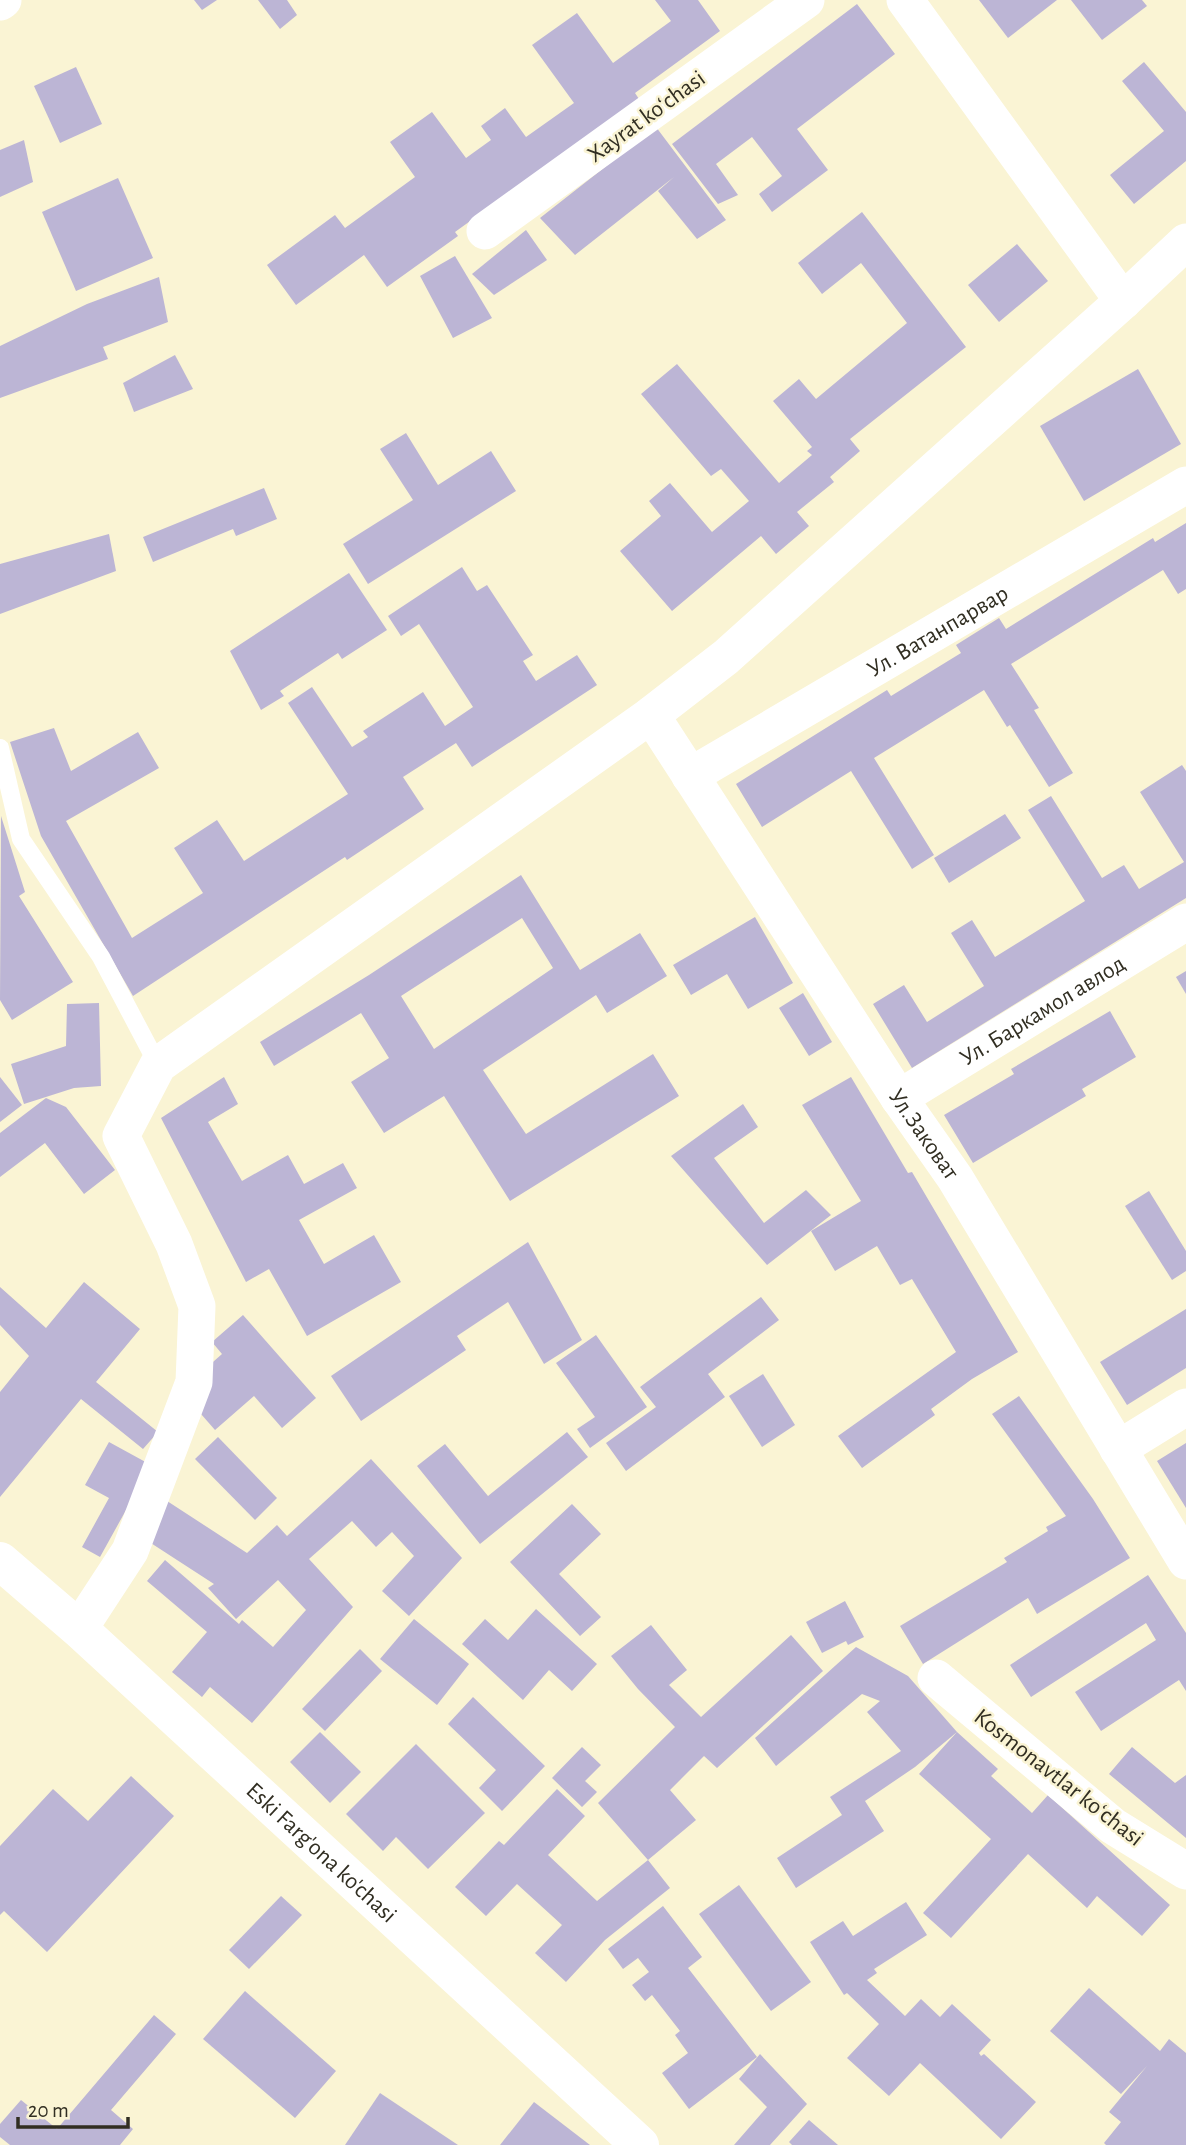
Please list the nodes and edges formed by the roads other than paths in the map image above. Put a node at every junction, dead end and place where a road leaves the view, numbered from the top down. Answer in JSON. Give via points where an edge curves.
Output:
{"nodes":[{"id":1,"x":806,"y":0,"type":"edge"},
{"id":2,"x":905,"y":0,"type":"edge"},
{"id":3,"x":485,"y":231,"type":"dead end"},
{"id":4,"x":1186,"y":242,"type":"edge"},
{"id":5,"x":1123,"y":301,"type":"junction"},
{"id":6,"x":1186,"y":485,"type":"edge"},
{"id":7,"x":651,"y":715,"type":"junction"},
{"id":8,"x":0,"y":748,"type":"edge"},
{"id":9,"x":690,"y":776,"type":"junction"},
{"id":10,"x":1186,"y":922,"type":"edge"},
{"id":11,"x":158,"y":1065,"type":"junction"},
{"id":12,"x":899,"y":1098,"type":"junction"},
{"id":13,"x":1186,"y":1407,"type":"edge"},
{"id":14,"x":1118,"y":1450,"type":"junction"},
{"id":15,"x":0,"y":1560,"type":"edge"},
{"id":16,"x":1186,"y":1562,"type":"edge"},
{"id":17,"x":79,"y":1629,"type":"junction"},
{"id":18,"x":936,"y":1678,"type":"dead end"},
{"id":19,"x":1186,"y":1871,"type":"edge"},
{"id":20,"x":640,"y":2145,"type":"edge"}],
"edges":[{"from":1,"to":3,"type":"street","name":"Xayrat koʻchasi"},
{"from":2,"to":5,"type":"street"},
{"from":4,"to":5,"type":"street"},
{"from":5,"to":7,"type":"street","via":[[726,657]]},
{"from":6,"to":9,"type":"street","name":"Ул. Ватанпарвар"},
{"from":7,"to":9,"type":"street","name":"Ул.Заковат"},
{"from":7,"to":11,"type":"street"},
{"from":8,"to":11,"type":"lane","via":[[21,839],[101,957]]},
{"from":9,"to":12,"type":"street","name":"Ул.Заковат"},
{"from":10,"to":12,"type":"street","name":"Ул. Баркамол авлод"},
{"from":11,"to":17,"type":"street","via":[[121,1136],[174,1244],[197,1306],[194,1382],[130,1551]]},
{"from":12,"to":14,"type":"street","name":"Ул.Заковат","via":[[955,1178]]},
{"from":13,"to":14,"type":"street"},
{"from":14,"to":16,"type":"street","name":"Ул.Заковат"},
{"from":15,"to":17,"type":"main road","name":"Eski Farg'ona ko'chasi"},
{"from":17,"to":20,"type":"main road","name":"Eski Farg'ona ko'chasi"},
{"from":18,"to":19,"type":"street","name":"Kosmonavtlar koʻchasi","via":[[1113,1826]]}]}
